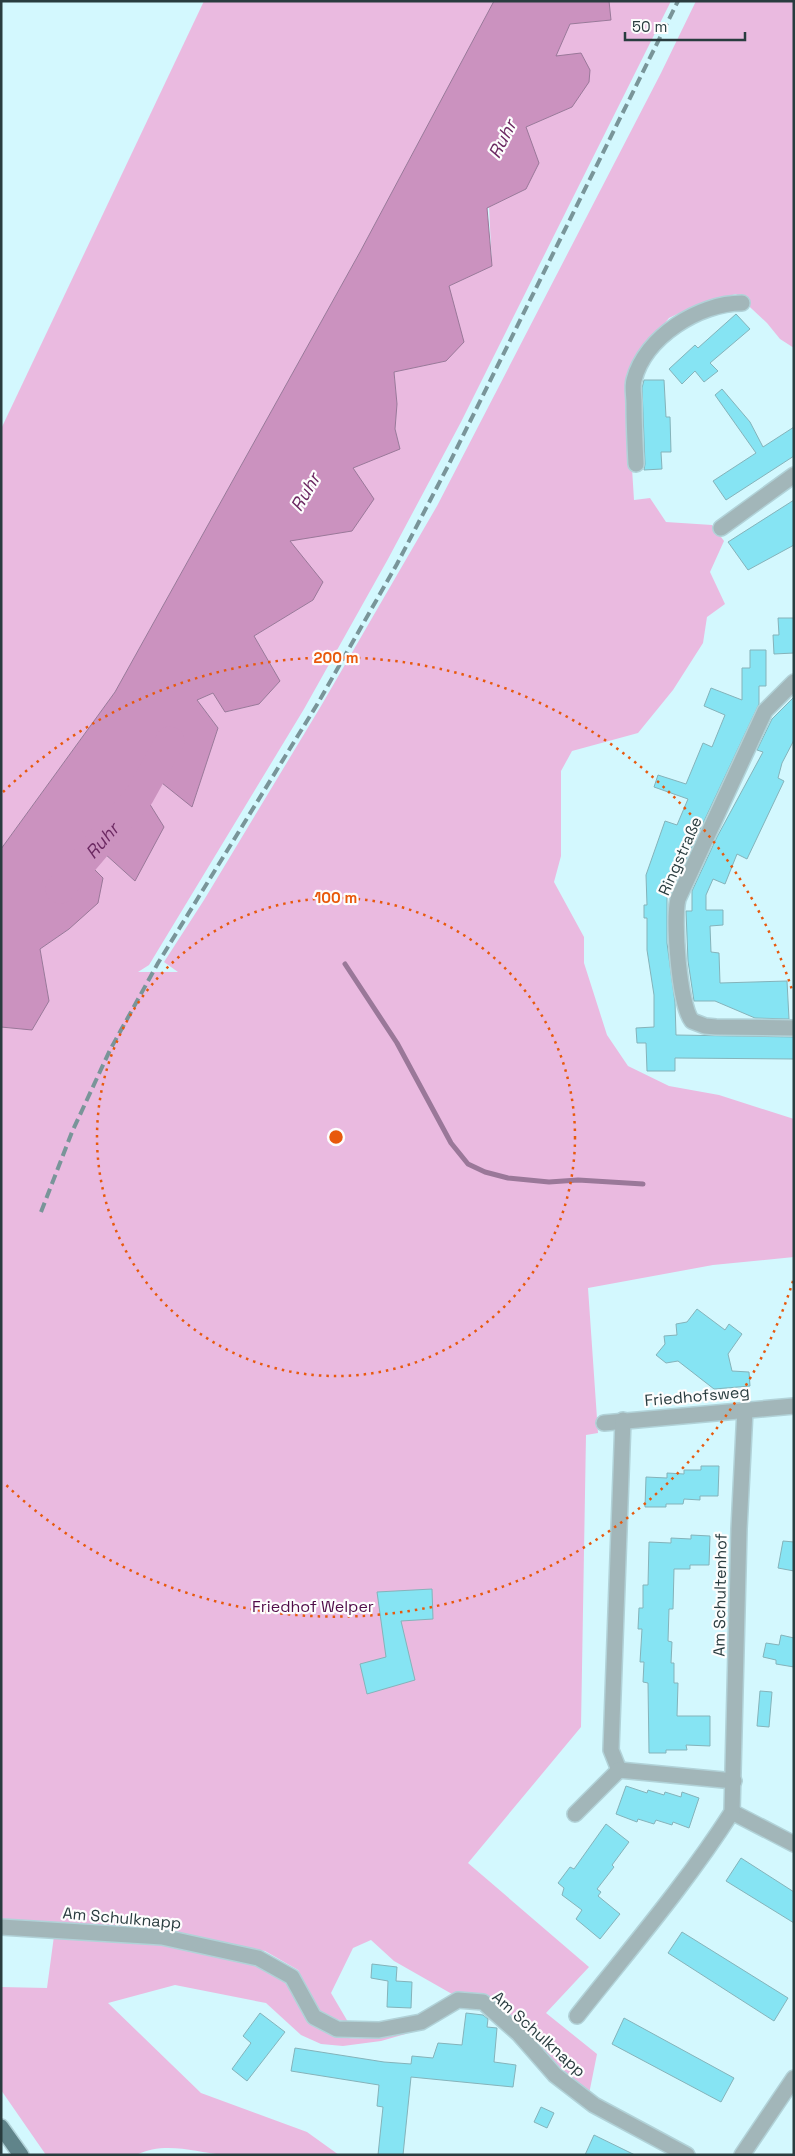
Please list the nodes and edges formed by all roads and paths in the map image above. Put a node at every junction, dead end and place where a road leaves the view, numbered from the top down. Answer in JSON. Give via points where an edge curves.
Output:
{"nodes":[{"id":1,"x":742,"y":302,"type":"dead end"},
{"id":2,"x":636,"y":464,"type":"dead end"},
{"id":3,"x":794,"y":475,"type":"edge"},
{"id":4,"x":721,"y":528,"type":"dead end"},
{"id":5,"x":794,"y":682,"type":"edge"},
{"id":6,"x":794,"y":1028,"type":"edge"},
{"id":7,"x":794,"y":1406,"type":"edge"},
{"id":8,"x":746,"y":1410,"type":"junction"},
{"id":9,"x":623,"y":1420,"type":"junction"},
{"id":10,"x":604,"y":1423,"type":"dead end"},
{"id":11,"x":619,"y":1770,"type":"junction"},
{"id":12,"x":734,"y":1781,"type":"junction"},
{"id":13,"x":732,"y":1812,"type":"junction"},
{"id":14,"x":575,"y":1814,"type":"dead end"},
{"id":15,"x":794,"y":1844,"type":"edge"},
{"id":16,"x":1,"y":1927,"type":"edge"},
{"id":17,"x":577,"y":2016,"type":"dead end"},
{"id":18,"x":794,"y":2078,"type":"edge"},
{"id":19,"x":1,"y":2127,"type":"edge"},
{"id":20,"x":21,"y":2155,"type":"edge"},
{"id":21,"x":687,"y":2155,"type":"edge"},
{"id":22,"x":742,"y":2155,"type":"edge"}],
"edges":[{"from":1,"to":2,"type":"street","via":[[718,304],[682,321],[643,360],[633,381]]},
{"from":3,"to":4,"type":"street"},
{"from":5,"to":6,"type":"street","name":"Ringstraße","via":[[765,711],[678,899],[675,927],[684,1004],[692,1021],[716,1027]]},
{"from":7,"to":8,"type":"street","name":"Friedhofsweg"},
{"from":8,"to":9,"type":"street","name":"Friedhofsweg"},
{"from":8,"to":12,"type":"street","name":"Am Schultenhof","via":[[739,1529]]},
{"from":9,"to":10,"type":"street","name":"Friedhofsweg"},
{"from":9,"to":11,"type":"street","via":[[611,1750]]},
{"from":11,"to":12,"type":"street"},
{"from":11,"to":14,"type":"street"},
{"from":12,"to":13,"type":"street","name":"Am Schultenhof"},
{"from":13,"to":15,"type":"street"},
{"from":13,"to":17,"type":"street","name":"Am Schultenhof","via":[[660,1912]]},
{"from":16,"to":21,"type":"street","name":"Am Schulknapp","via":[[162,1937],[258,1958],[292,1977],[314,2017],[337,2028],[387,2028],[421,2022],[458,2000],[483,2002],[519,2034],[555,2075],[594,2105]]},
{"from":18,"to":22,"type":"street"},
{"from":19,"to":20,"type":"main road"}]}
